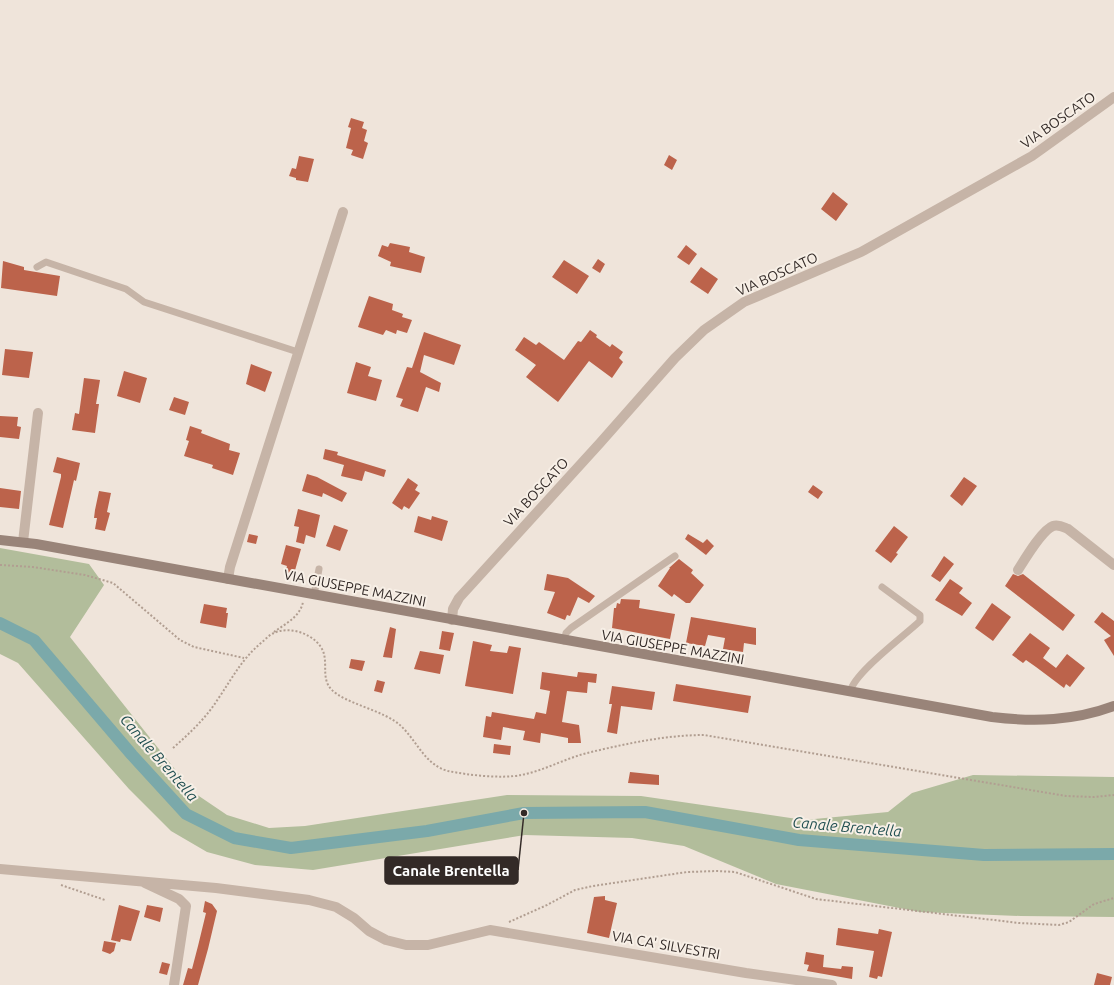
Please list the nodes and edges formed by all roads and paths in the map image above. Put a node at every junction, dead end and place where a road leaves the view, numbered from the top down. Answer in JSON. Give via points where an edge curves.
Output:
{"nodes":[{"id":1,"x":1114,"y":97,"type":"edge"},
{"id":2,"x":343,"y":212,"type":"dead end"},
{"id":3,"x":37,"y":267,"type":"dead end"},
{"id":4,"x":298,"y":352,"type":"junction"},
{"id":5,"x":38,"y":413,"type":"dead end"},
{"id":6,"x":0,"y":540,"type":"edge"},
{"id":7,"x":23,"y":542,"type":"junction"},
{"id":8,"x":675,"y":556,"type":"dead end"},
{"id":9,"x":0,"y":565,"type":"edge"},
{"id":10,"x":1114,"y":565,"type":"edge"},
{"id":11,"x":319,"y":569,"type":"dead end"},
{"id":12,"x":1018,"y":570,"type":"dead end"},
{"id":13,"x":228,"y":579,"type":"junction"},
{"id":14,"x":882,"y":587,"type":"dead end"},
{"id":15,"x":309,"y":594,"type":"junction"},
{"id":16,"x":452,"y":620,"type":"junction"},
{"id":17,"x":273,"y":633,"type":"junction"},
{"id":18,"x":564,"y":641,"type":"junction"},
{"id":19,"x":244,"y":658,"type":"junction"},
{"id":20,"x":850,"y":692,"type":"junction"},
{"id":21,"x":1114,"y":706,"type":"edge"},
{"id":22,"x":174,"y":748,"type":"dead end"},
{"id":23,"x":1114,"y":795,"type":"edge"},
{"id":24,"x":0,"y":869,"type":"edge"},
{"id":25,"x":48,"y":873,"type":"junction"},
{"id":26,"x":142,"y":882,"type":"junction"},
{"id":27,"x":1114,"y":898,"type":"edge"},
{"id":28,"x":105,"y":900,"type":"dead end"},
{"id":29,"x":495,"y":930,"type":"junction"},
{"id":30,"x":174,"y":985,"type":"edge"},
{"id":31,"x":832,"y":985,"type":"edge"}],
"edges":[{"from":1,"to":16,"type":"street","name":"VIA BOSCATO","via":[[1032,156],[861,252],[744,302],[704,330],[675,358],[459,598],[453,609]]},
{"from":2,"to":4,"type":"street"},
{"from":3,"to":4,"type":"lane","via":[[46,262],[126,289],[144,302]]},
{"from":4,"to":13,"type":"street","via":[[228,572]]},
{"from":5,"to":7,"type":"street"},
{"from":6,"to":7,"type":"main road","name":"VIA GIUSEPPE MAZZINI"},
{"from":7,"to":13,"type":"main road","name":"VIA GIUSEPPE MAZZINI"},
{"from":8,"to":18,"type":"lane","via":[[571,628],[566,633]]},
{"from":9,"to":19,"type":"path","via":[[85,575],[113,583],[180,640],[194,647]]},
{"from":10,"to":12,"type":"street","via":[[1061,525],[1047,530]]},
{"from":11,"to":15,"type":"lane"},
{"from":13,"to":15,"type":"main road","name":"VIA GIUSEPPE MAZZINI"},
{"from":14,"to":20,"type":"lane","via":[[920,615],[920,621],[851,684]]},
{"from":15,"to":16,"type":"main road","name":"VIA GIUSEPPE MAZZINI"},
{"from":15,"to":17,"type":"path","via":[[301,610]]},
{"from":16,"to":18,"type":"main road","name":"VIA GIUSEPPE MAZZINI"},
{"from":17,"to":19,"type":"path"},
{"from":17,"to":23,"type":"path","via":[[294,630],[311,638],[324,653],[326,679],[333,691],[401,726],[431,761],[449,771],[491,776],[521,775],[585,754],[680,735],[704,735],[1066,796]]},
{"from":18,"to":20,"type":"main road","name":"VIA GIUSEPPE MAZZINI"},
{"from":19,"to":22,"type":"path","via":[[218,700]]},
{"from":20,"to":21,"type":"main road","name":"VIA GIUSEPPE MAZZINI","via":[[1012,719],[1082,717]]},
{"from":24,"to":25,"type":"street","name":"VIA CA' SILVESTRI"},
{"from":25,"to":26,"type":"street","name":"VIA CA' SILVESTRI"},
{"from":25,"to":28,"type":"path","via":[[47,877],[57,883]]},
{"from":26,"to":29,"type":"street","name":"VIA CA' SILVESTRI","via":[[254,892],[322,903],[336,907],[386,940],[406,945],[428,945],[476,932]]},
{"from":26,"to":30,"type":"street","via":[[179,899],[186,906]]},
{"from":27,"to":29,"type":"path","via":[[1094,904],[1068,922],[1059,925],[1019,923],[816,899],[735,872],[695,872],[574,890],[547,905],[498,925]]},
{"from":29,"to":31,"type":"street","name":"VIA CA' SILVESTRI","via":[[746,973]]}]}
